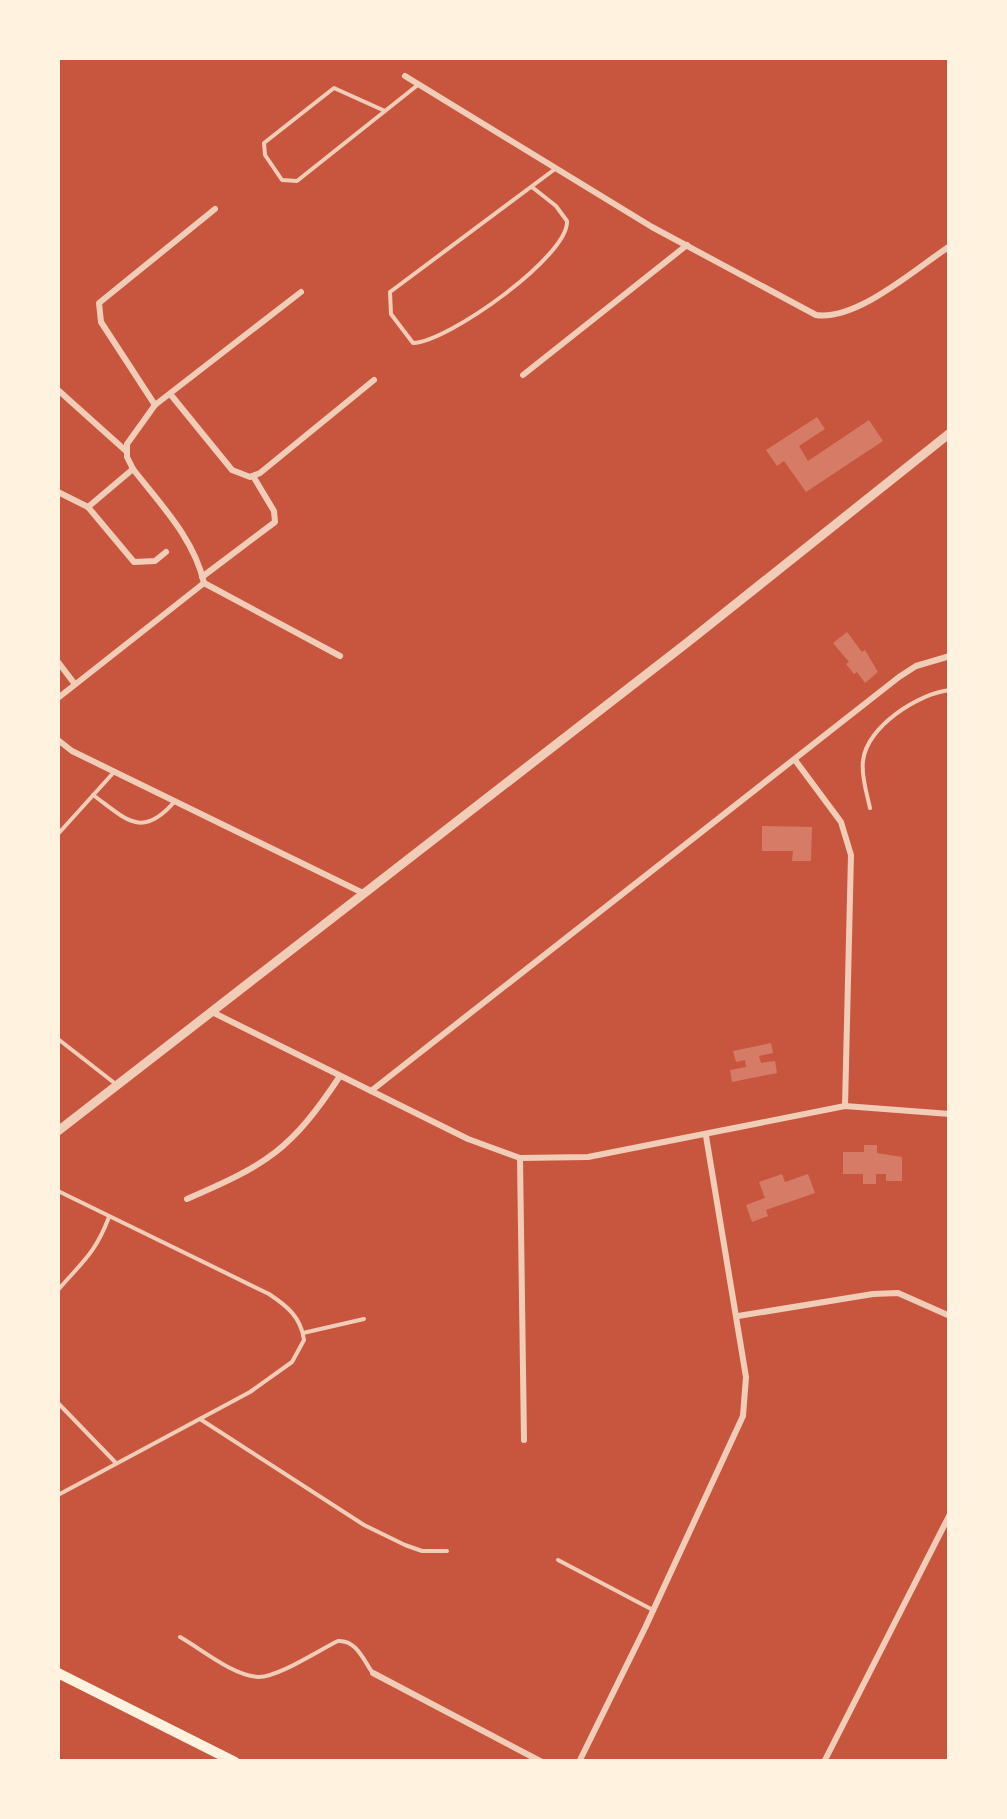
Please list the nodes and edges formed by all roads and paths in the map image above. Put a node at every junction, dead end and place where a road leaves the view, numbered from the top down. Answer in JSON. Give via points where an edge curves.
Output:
{"nodes":[{"id":1,"x":405,"y":76,"type":"dead end"},
{"id":2,"x":420,"y":84,"type":"junction"},
{"id":3,"x":385,"y":111,"type":"junction"},
{"id":4,"x":555,"y":168,"type":"junction"},
{"id":5,"x":532,"y":187,"type":"junction"},
{"id":6,"x":216,"y":209,"type":"dead end"},
{"id":7,"x":687,"y":246,"type":"junction"},
{"id":8,"x":950,"y":246,"type":"edge"},
{"id":9,"x":302,"y":292,"type":"dead end"},
{"id":10,"x":523,"y":374,"type":"dead end"},
{"id":11,"x":374,"y":380,"type":"dead end"},
{"id":12,"x":58,"y":390,"type":"edge"},
{"id":13,"x":171,"y":395,"type":"junction"},
{"id":14,"x":155,"y":405,"type":"junction"},
{"id":15,"x":950,"y":434,"type":"edge"},
{"id":16,"x":126,"y":452,"type":"junction"},
{"id":17,"x":133,"y":469,"type":"junction"},
{"id":18,"x":253,"y":476,"type":"junction"},
{"id":19,"x":58,"y":492,"type":"edge"},
{"id":20,"x":88,"y":507,"type":"junction"},
{"id":21,"x":166,"y":552,"type":"dead end"},
{"id":22,"x":203,"y":580,"type":"junction"},
{"id":23,"x":340,"y":656,"type":"dead end"},
{"id":24,"x":950,"y":656,"type":"edge"},
{"id":25,"x":58,"y":662,"type":"edge"},
{"id":26,"x":74,"y":683,"type":"junction"},
{"id":27,"x":950,"y":690,"type":"edge"},
{"id":28,"x":58,"y":698,"type":"edge"},
{"id":29,"x":58,"y":740,"type":"edge"},
{"id":30,"x":795,"y":760,"type":"junction"},
{"id":31,"x":114,"y":771,"type":"junction"},
{"id":32,"x":92,"y":796,"type":"junction"},
{"id":33,"x":175,"y":800,"type":"junction"},
{"id":34,"x":870,"y":808,"type":"dead end"},
{"id":35,"x":58,"y":834,"type":"edge"},
{"id":36,"x":365,"y":894,"type":"junction"},
{"id":37,"x":210,"y":1012,"type":"junction"},
{"id":38,"x":58,"y":1039,"type":"edge"},
{"id":39,"x":340,"y":1076,"type":"junction"},
{"id":40,"x":116,"y":1085,"type":"junction"},
{"id":41,"x":371,"y":1091,"type":"junction"},
{"id":42,"x":845,"y":1106,"type":"junction"},
{"id":43,"x":950,"y":1114,"type":"edge"},
{"id":44,"x":58,"y":1131,"type":"edge"},
{"id":45,"x":706,"y":1136,"type":"junction"},
{"id":46,"x":520,"y":1158,"type":"junction"},
{"id":47,"x":58,"y":1191,"type":"edge"},
{"id":48,"x":187,"y":1198,"type":"dead end"},
{"id":49,"x":109,"y":1217,"type":"junction"},
{"id":50,"x":58,"y":1290,"type":"edge"},
{"id":51,"x":738,"y":1316,"type":"junction"},
{"id":52,"x":950,"y":1316,"type":"edge"},
{"id":53,"x":364,"y":1319,"type":"dead end"},
{"id":54,"x":303,"y":1333,"type":"junction"},
{"id":55,"x":58,"y":1403,"type":"edge"},
{"id":56,"x":200,"y":1418,"type":"junction"},
{"id":57,"x":524,"y":1440,"type":"dead end"},
{"id":58,"x":116,"y":1463,"type":"junction"},
{"id":59,"x":58,"y":1494,"type":"edge"},
{"id":60,"x":950,"y":1514,"type":"edge"},
{"id":61,"x":446,"y":1551,"type":"dead end"},
{"id":62,"x":558,"y":1560,"type":"dead end"},
{"id":63,"x":653,"y":1610,"type":"junction"},
{"id":64,"x":180,"y":1637,"type":"dead end"},
{"id":65,"x":58,"y":1672,"type":"edge"},
{"id":66,"x":373,"y":1673,"type":"joint"},
{"id":67,"x":235,"y":1762,"type":"edge"},
{"id":68,"x":542,"y":1762,"type":"edge"},
{"id":69,"x":579,"y":1762,"type":"edge"},
{"id":70,"x":824,"y":1762,"type":"edge"}],
"edges":[{"from":1,"to":2,"type":"street"},
{"from":2,"to":3,"type":"lane"},
{"from":2,"to":4,"type":"street"},
{"from":3,"to":3,"type":"lane","via":[[297,182],[282,180],[264,155],[264,143],[334,88]]},
{"from":4,"to":5,"type":"lane"},
{"from":4,"to":7,"type":"street"},
{"from":5,"to":5,"type":"lane","via":[[390,292],[391,314],[413,342],[437,338],[466,321],[557,246],[568,227],[564,214]]},
{"from":6,"to":14,"type":"street","via":[[99,304],[100,322]]},
{"from":7,"to":8,"type":"street","via":[[816,314],[842,315]]},
{"from":7,"to":10,"type":"street"},
{"from":9,"to":13,"type":"street"},
{"from":11,"to":18,"type":"street"},
{"from":12,"to":16,"type":"street"},
{"from":13,"to":14,"type":"street"},
{"from":13,"to":18,"type":"street","via":[[232,470]]},
{"from":14,"to":16,"type":"street"},
{"from":15,"to":36,"type":"street"},
{"from":16,"to":17,"type":"street"},
{"from":17,"to":20,"type":"street"},
{"from":17,"to":22,"type":"street","via":[[188,542]]},
{"from":18,"to":22,"type":"street","via":[[275,522]]},
{"from":19,"to":20,"type":"street"},
{"from":20,"to":21,"type":"street","via":[[134,562],[155,561]]},
{"from":22,"to":23,"type":"street"},
{"from":22,"to":26,"type":"street"},
{"from":24,"to":30,"type":"street","via":[[916,666]]},
{"from":25,"to":26,"type":"street"},
{"from":26,"to":28,"type":"street"},
{"from":27,"to":34,"type":"lane","via":[[904,708],[870,742],[862,764]]},
{"from":29,"to":31,"type":"street"},
{"from":30,"to":41,"type":"street"},
{"from":30,"to":42,"type":"street","via":[[841,822],[851,855]]},
{"from":31,"to":32,"type":"lane"},
{"from":31,"to":33,"type":"street"},
{"from":32,"to":33,"type":"lane","via":[[139,824],[161,818]]},
{"from":32,"to":35,"type":"lane"},
{"from":33,"to":36,"type":"street"},
{"from":36,"to":37,"type":"street"},
{"from":37,"to":39,"type":"street"},
{"from":37,"to":40,"type":"street"},
{"from":38,"to":40,"type":"lane"},
{"from":39,"to":41,"type":"street"},
{"from":39,"to":48,"type":"street","via":[[312,1118],[278,1151]]},
{"from":40,"to":44,"type":"street"},
{"from":41,"to":46,"type":"street"},
{"from":42,"to":43,"type":"street"},
{"from":42,"to":45,"type":"street"},
{"from":45,"to":46,"type":"street","via":[[588,1157]]},
{"from":45,"to":51,"type":"street"},
{"from":46,"to":57,"type":"street"},
{"from":47,"to":49,"type":"lane"},
{"from":49,"to":50,"type":"lane","via":[[87,1260]]},
{"from":49,"to":54,"type":"lane","via":[[269,1294],[288,1306]]},
{"from":51,"to":52,"type":"street","via":[[898,1293]]},
{"from":51,"to":63,"type":"street","via":[[746,1377],[742,1416]]},
{"from":53,"to":54,"type":"lane"},
{"from":54,"to":56,"type":"lane","via":[[292,1362]]},
{"from":55,"to":58,"type":"lane"},
{"from":56,"to":58,"type":"lane"},
{"from":56,"to":61,"type":"lane","via":[[374,1530],[422,1550]]},
{"from":58,"to":59,"type":"lane"},
{"from":60,"to":70,"type":"street"},
{"from":62,"to":63,"type":"lane"},
{"from":63,"to":69,"type":"street"},
{"from":64,"to":66,"type":"lane","via":[[258,1677],[345,1640]]},
{"from":65,"to":67,"type":"main road"},
{"from":66,"to":68,"type":"street"}]}
